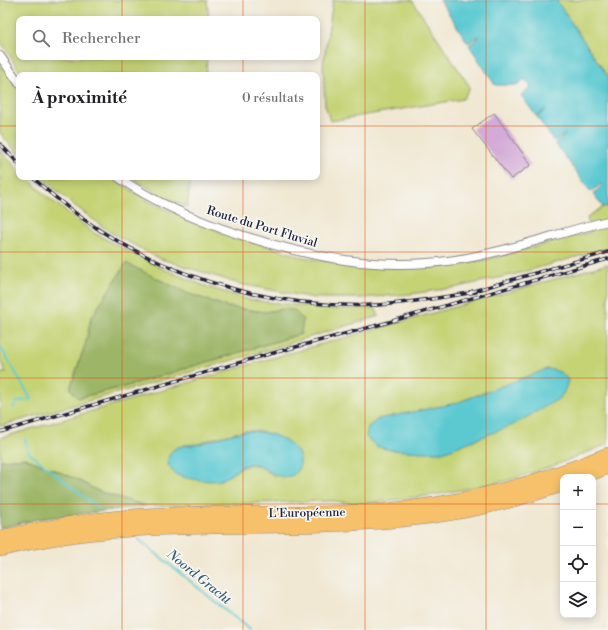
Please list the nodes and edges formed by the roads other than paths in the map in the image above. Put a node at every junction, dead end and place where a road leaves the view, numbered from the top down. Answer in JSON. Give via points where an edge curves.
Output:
{"nodes":[{"id":1,"x":0,"y":56,"type":"edge"},
{"id":2,"x":16,"y":79,"type":"edge"},
{"id":3,"x":122,"y":180,"type":"edge"},
{"id":4,"x":608,"y":221,"type":"edge"},
{"id":5,"x":608,"y":455,"type":"edge"},
{"id":6,"x":608,"y":466,"type":"edge"},
{"id":7,"x":588,"y":474,"type":"edge"},
{"id":8,"x":560,"y":485,"type":"edge"},
{"id":9,"x":0,"y":538,"type":"edge"},
{"id":10,"x":0,"y":549,"type":"edge"}],
"edges":[{"from":1,"to":2,"type":"street"},
{"from":3,"to":4,"type":"street","name":"Route du Port Fluvial","via":[[168,207],[212,225],[291,250],[357,262],[399,264],[455,260],[513,248]]},
{"from":5,"to":9,"type":"highway","name":"L'Européenne","via":[[512,488],[419,507],[337,513],[139,517],[65,525]]},
{"from":6,"to":7,"type":"highway"},
{"from":8,"to":10,"type":"highway","name":"L'Européenne","via":[[494,504],[446,514],[353,523],[119,529],[56,537]]}]}
